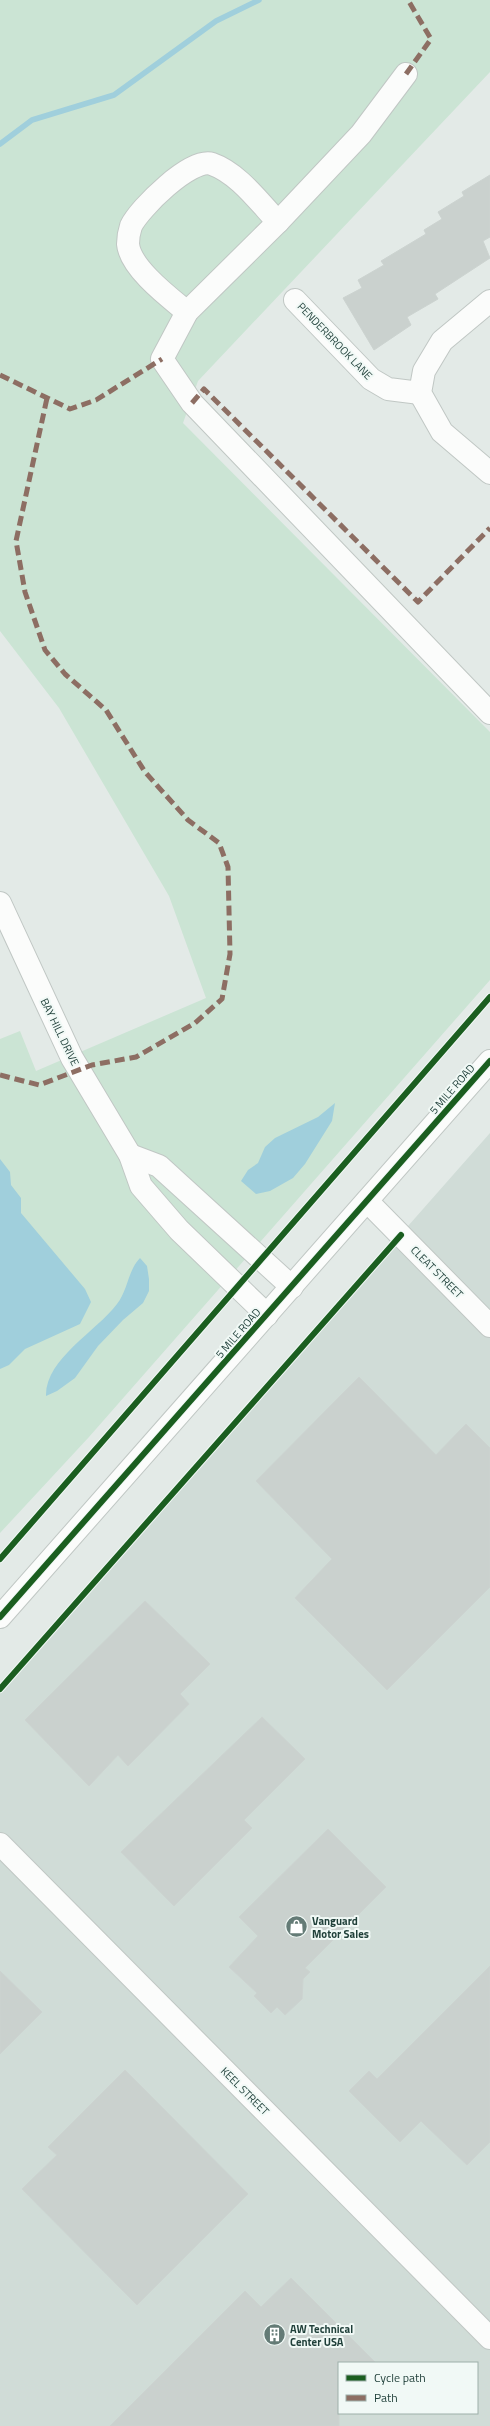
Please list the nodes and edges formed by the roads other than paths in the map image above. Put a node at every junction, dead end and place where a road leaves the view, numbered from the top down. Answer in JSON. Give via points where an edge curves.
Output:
{"nodes":[{"id":1,"x":406,"y":74,"type":"dead end"},
{"id":2,"x":278,"y":222,"type":"junction"},
{"id":3,"x":295,"y":300,"type":"dead end"},
{"id":4,"x":490,"y":301,"type":"edge"},
{"id":5,"x":187,"y":312,"type":"junction"},
{"id":6,"x":420,"y":393,"type":"junction"},
{"id":7,"x":490,"y":473,"type":"edge"},
{"id":8,"x":490,"y":714,"type":"edge"},
{"id":9,"x":0,"y":903,"type":"edge"},
{"id":10,"x":490,"y":1061,"type":"edge"},
{"id":11,"x":130,"y":1155,"type":"junction"},
{"id":12,"x":367,"y":1201,"type":"junction"},
{"id":13,"x":292,"y":1287,"type":"junction"},
{"id":14,"x":267,"y":1315,"type":"junction"},
{"id":15,"x":490,"y":1326,"type":"edge"},
{"id":16,"x":0,"y":1617,"type":"edge"},
{"id":17,"x":0,"y":1844,"type":"edge"},
{"id":18,"x":490,"y":2338,"type":"edge"}],
"edges":[{"from":1,"to":2,"type":"street","via":[[361,134]]},
{"from":2,"to":5,"type":"street"},
{"from":2,"to":5,"type":"street","via":[[234,178],[211,164],[198,164],[189,168],[161,192],[131,226],[128,246],[136,262],[155,285]]},
{"from":3,"to":6,"type":"street","name":"PENDERBROOK LANE","via":[[371,379],[388,389]]},
{"from":4,"to":6,"type":"street","via":[[442,341],[424,371]]},
{"from":5,"to":8,"type":"street","via":[[162,359],[192,403]]},
{"from":6,"to":7,"type":"street","via":[[442,432]]},
{"from":9,"to":11,"type":"street","name":"BAY HILL DRIVE","via":[[72,1058]]},
{"from":10,"to":12,"type":"street","name":"5 MILE ROAD"},
{"from":11,"to":13,"type":"street","via":[[159,1166]]},
{"from":11,"to":14,"type":"street","name":"BAY HILL DRIVE","via":[[141,1186],[179,1230]]},
{"from":12,"to":13,"type":"street","name":"5 MILE ROAD"},
{"from":12,"to":15,"type":"street","name":"CLEAT STREET"},
{"from":13,"to":14,"type":"street","name":"5 MILE ROAD"},
{"from":14,"to":16,"type":"street","name":"5 MILE ROAD"},
{"from":17,"to":18,"type":"street","name":"KEEL STREET"}]}
